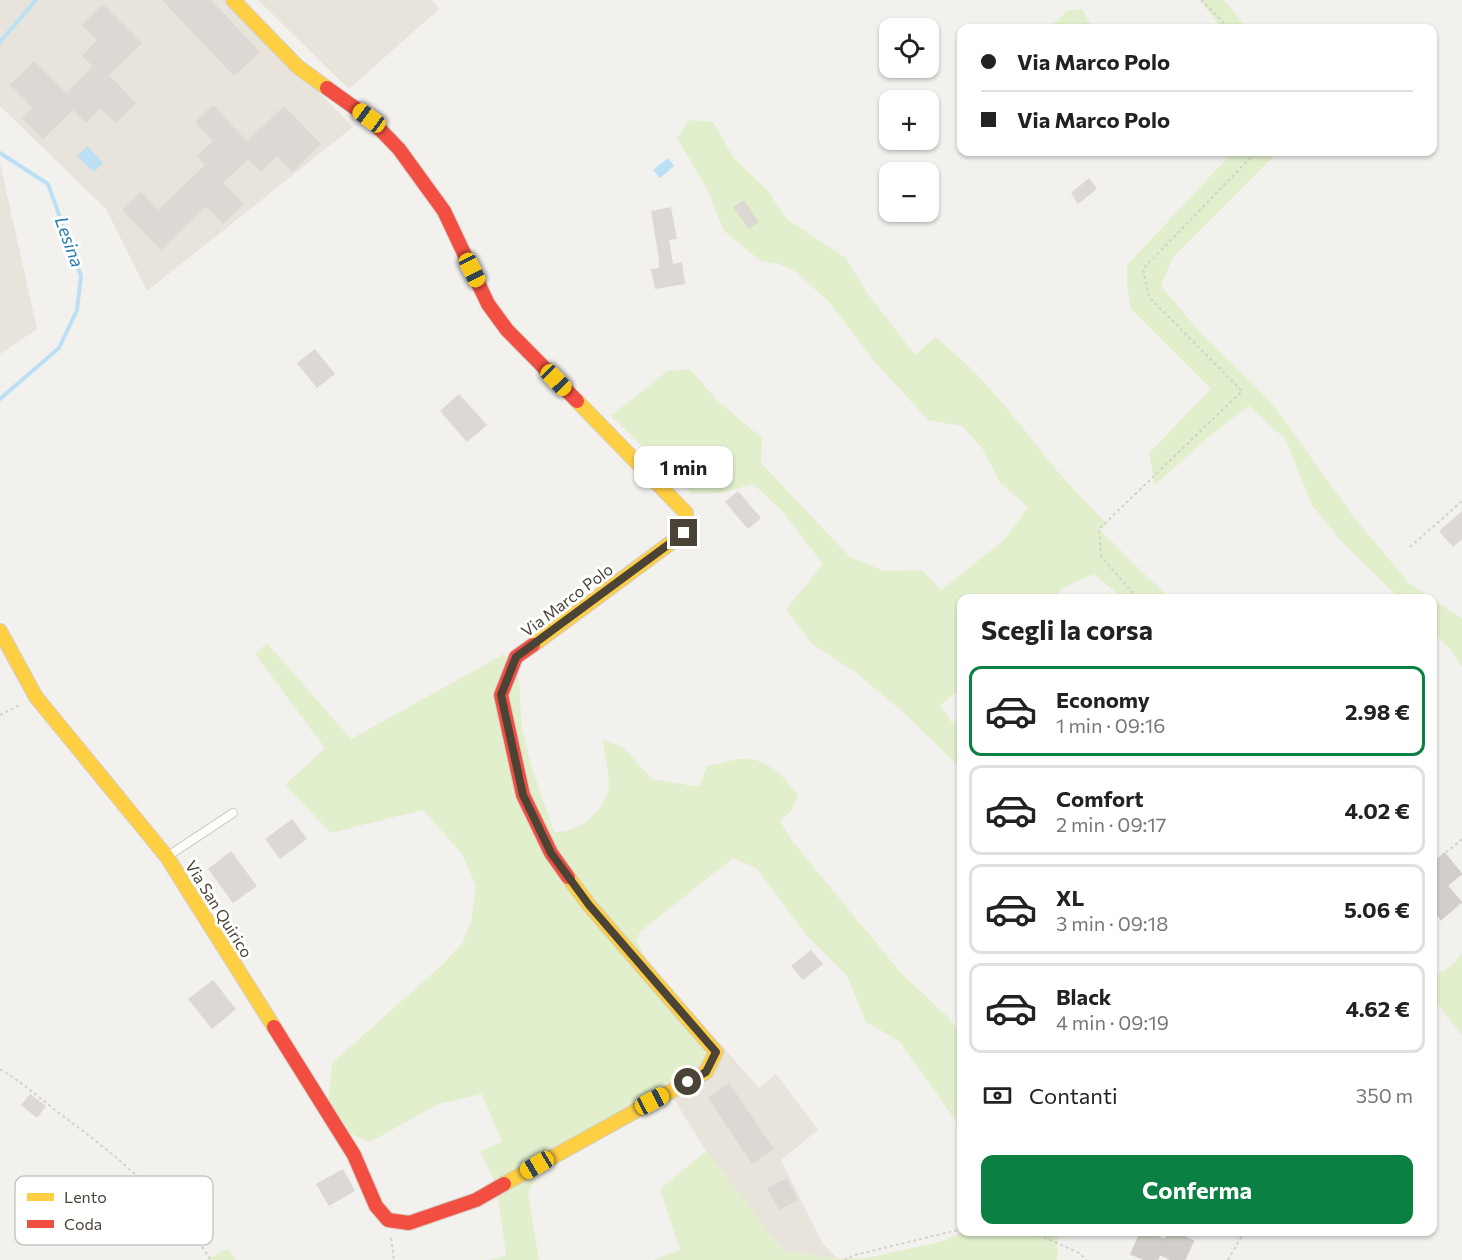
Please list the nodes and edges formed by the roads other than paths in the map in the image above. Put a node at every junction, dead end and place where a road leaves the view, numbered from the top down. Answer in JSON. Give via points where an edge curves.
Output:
{"nodes":[{"id":1,"x":233,"y":0,"type":"edge"},
{"id":2,"x":0,"y":631,"type":"edge"},
{"id":3,"x":233,"y":813,"type":"dead end"},
{"id":4,"x":167,"y":857,"type":"junction"},
{"id":5,"x":388,"y":1220,"type":"joint"}],
"edges":[{"from":1,"to":5,"type":"street","name":"Via Marco Polo","via":[[298,67],[369,118],[399,149],[444,211],[488,304],[507,330],[687,513],[684,533],[516,657],[501,695],[523,795],[551,853],[589,905],[716,1052],[706,1072],[476,1200],[409,1223]]},
{"from":2,"to":4,"type":"street","name":"Via San Quirico","via":[[36,697]]},
{"from":3,"to":4,"type":"lane"},
{"from":4,"to":5,"type":"street","name":"Via San Quirico","via":[[354,1155],[376,1206]]}]}
